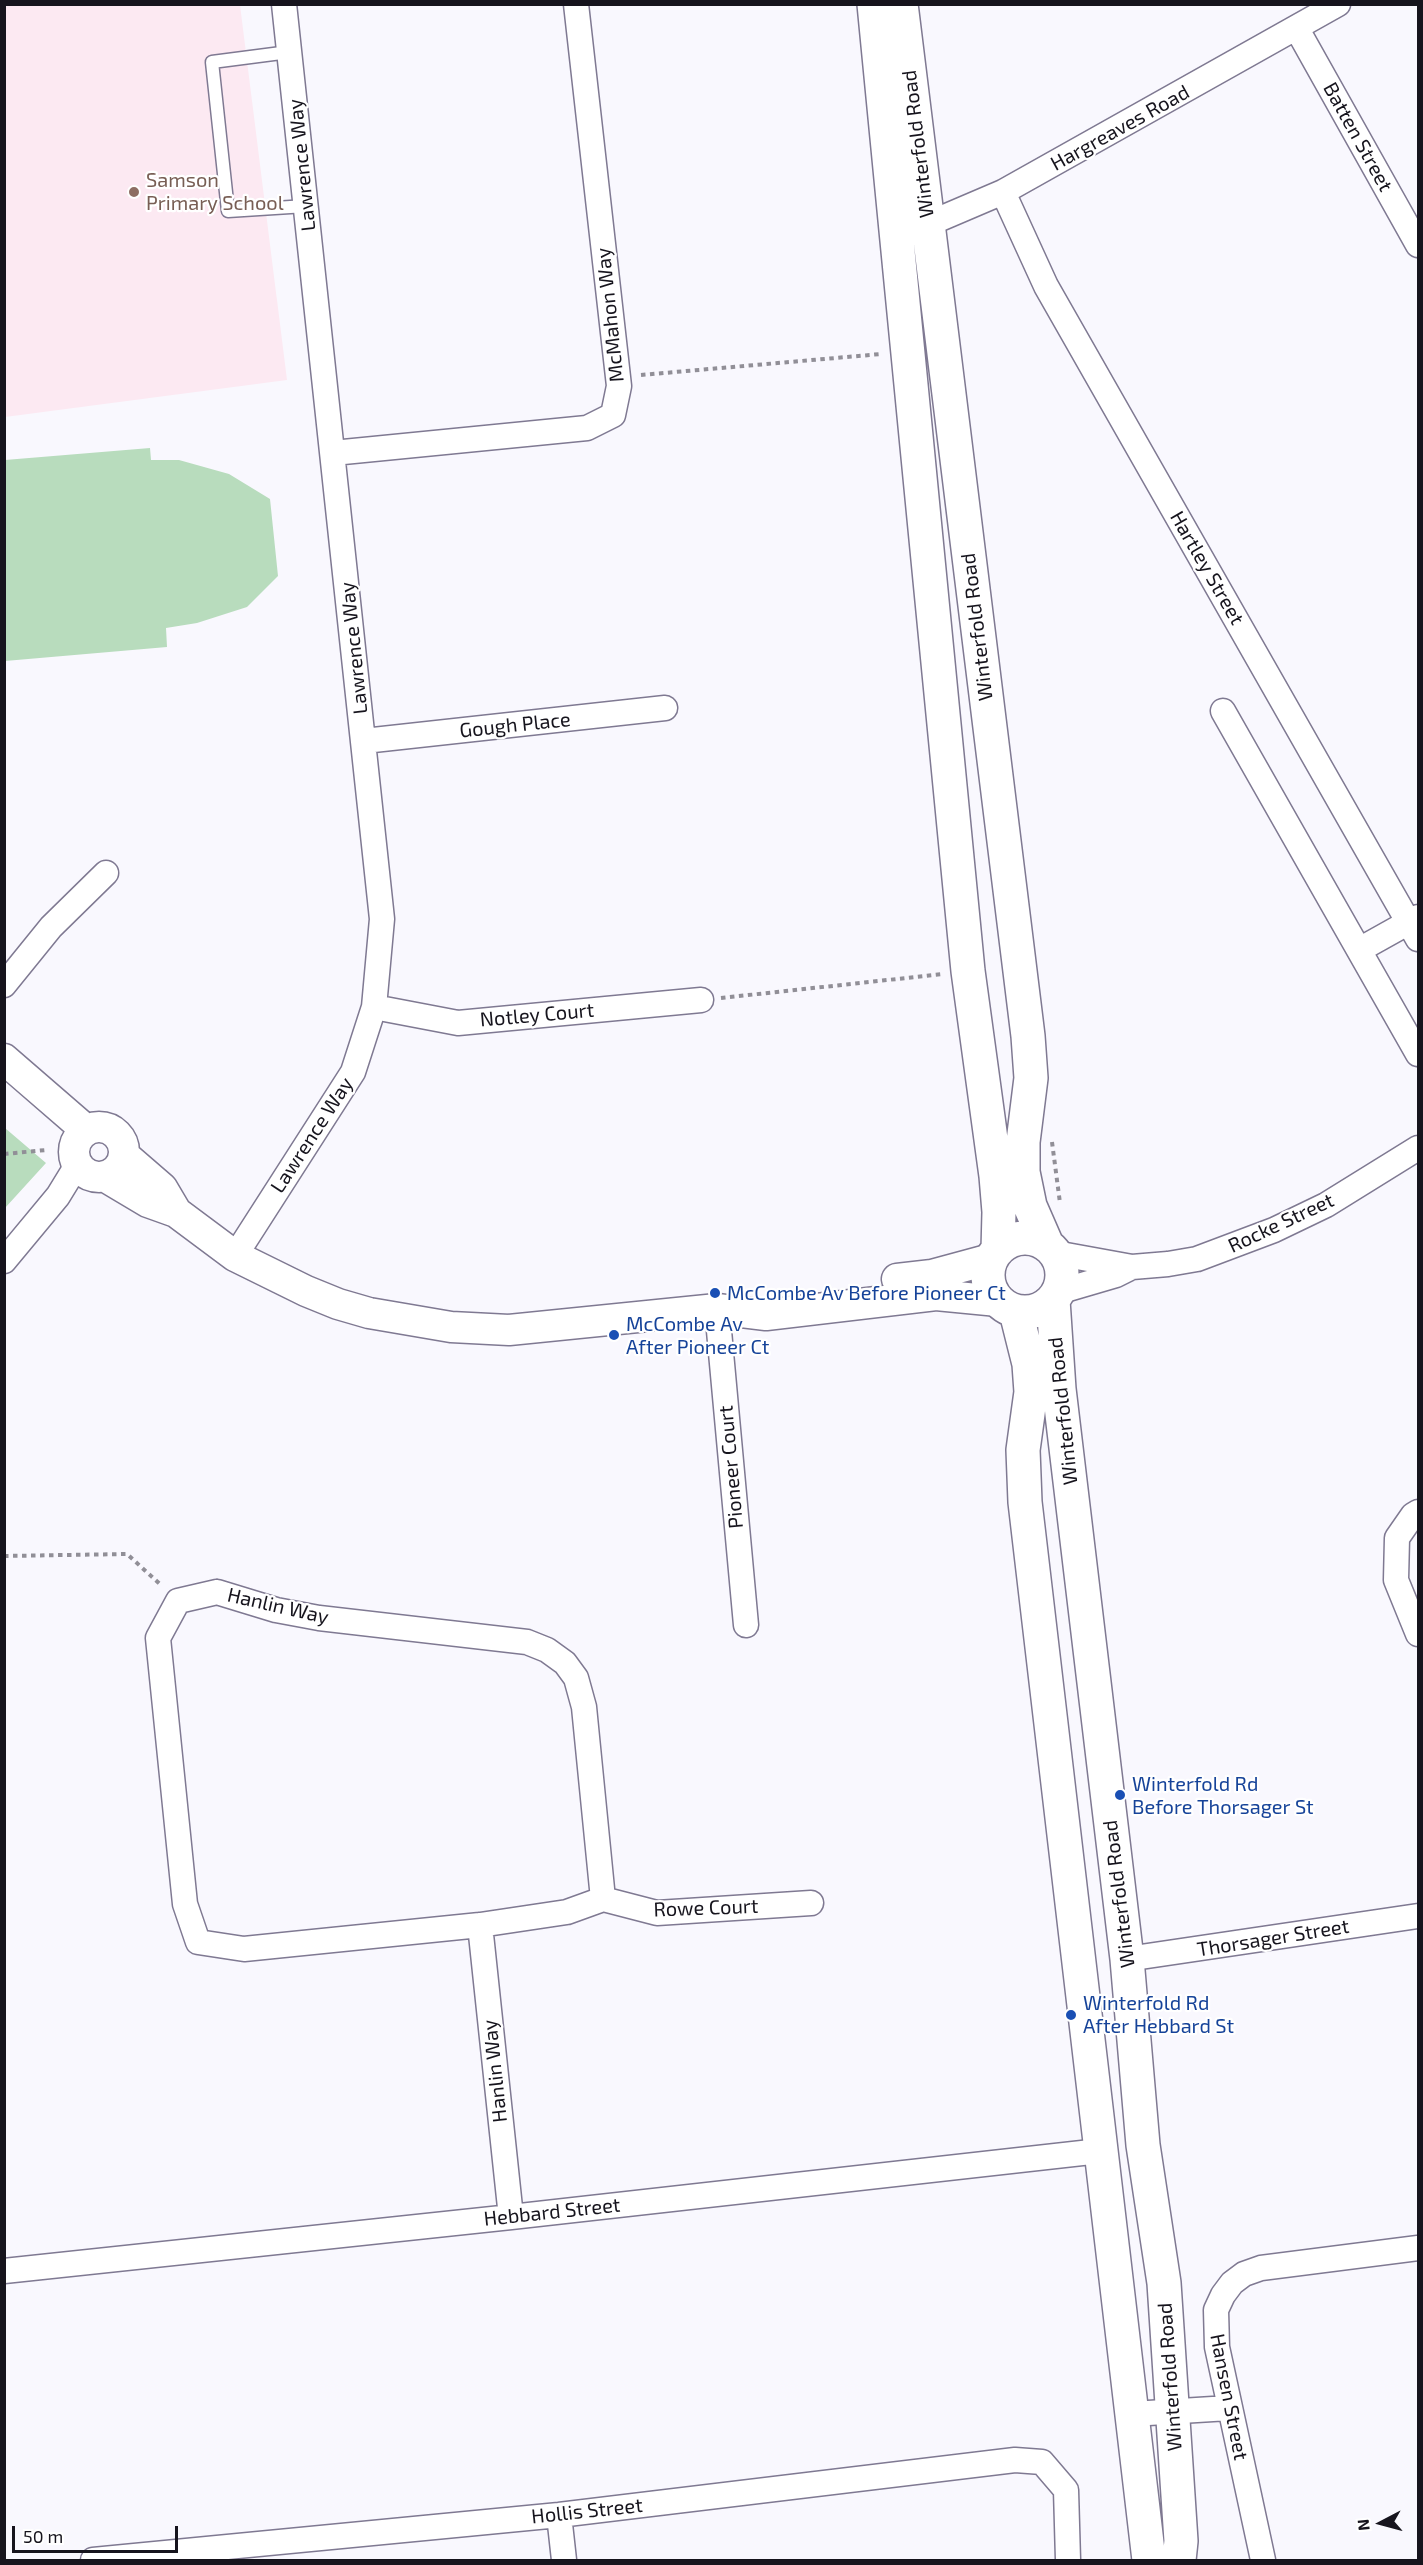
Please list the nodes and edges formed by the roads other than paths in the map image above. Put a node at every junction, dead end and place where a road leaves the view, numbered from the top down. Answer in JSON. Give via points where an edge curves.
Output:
{"nodes":[{"id":1,"x":284,"y":4,"type":"edge"},
{"id":2,"x":576,"y":4,"type":"edge"},
{"id":3,"x":874,"y":4,"type":"edge"},
{"id":4,"x":901,"y":4,"type":"edge"},
{"id":5,"x":1338,"y":4,"type":"edge"},
{"id":6,"x":1297,"y":29,"type":"junction"},
{"id":7,"x":290,"y":52,"type":"junction"},
{"id":8,"x":1003,"y":192,"type":"junction"},
{"id":9,"x":306,"y":206,"type":"junction"},
{"id":10,"x":927,"y":226,"type":"junction"},
{"id":11,"x":895,"y":235,"type":"junction"},
{"id":12,"x":1419,"y":245,"type":"edge"},
{"id":13,"x":333,"y":453,"type":"junction"},
{"id":14,"x":665,"y":708,"type":"dead end"},
{"id":15,"x":1223,"y":711,"type":"dead end"},
{"id":16,"x":364,"y":741,"type":"junction"},
{"id":17,"x":106,"y":873,"type":"dead end"},
{"id":18,"x":1415,"y":926,"type":"edge"},
{"id":19,"x":1359,"y":950,"type":"junction"},
{"id":20,"x":4,"y":985,"type":"edge"},
{"id":21,"x":701,"y":1000,"type":"road end"},
{"id":22,"x":374,"y":1007,"type":"junction"},
{"id":23,"x":1419,"y":1054,"type":"edge"},
{"id":24,"x":4,"y":1059,"type":"edge"},
{"id":25,"x":4,"y":1084,"type":"edge"},
{"id":26,"x":1419,"y":1148,"type":"edge"},
{"id":27,"x":86,"y":1157,"type":"junction"},
{"id":28,"x":1051,"y":1249,"type":"junction"},
{"id":29,"x":994,"y":1255,"type":"junction"},
{"id":30,"x":235,"y":1256,"type":"junction"},
{"id":31,"x":4,"y":1261,"type":"edge"},
{"id":32,"x":1132,"y":1267,"type":"junction"},
{"id":33,"x":1056,"y":1296,"type":"junction"},
{"id":34,"x":1007,"y":1306,"type":"junction"},
{"id":35,"x":717,"y":1309,"type":"junction"},
{"id":36,"x":1419,"y":1512,"type":"edge"},
{"id":37,"x":746,"y":1624,"type":"dead end"},
{"id":38,"x":1419,"y":1634,"type":"edge"},
{"id":39,"x":603,"y":1899,"type":"junction"},
{"id":40,"x":811,"y":1904,"type":"dead end"},
{"id":41,"x":1419,"y":1916,"type":"edge"},
{"id":42,"x":480,"y":1925,"type":"junction"},
{"id":43,"x":1127,"y":1959,"type":"junction"},
{"id":44,"x":1100,"y":2151,"type":"junction"},
{"id":45,"x":511,"y":2217,"type":"junction"},
{"id":46,"x":1419,"y":2248,"type":"edge"},
{"id":47,"x":4,"y":2271,"type":"edge"},
{"id":48,"x":1229,"y":2408,"type":"junction"},
{"id":49,"x":1173,"y":2411,"type":"junction"},
{"id":50,"x":1132,"y":2414,"type":"junction"},
{"id":51,"x":560,"y":2515,"type":"junction"},
{"id":52,"x":93,"y":2560,"type":"edge"},
{"id":53,"x":564,"y":2560,"type":"edge"},
{"id":54,"x":1068,"y":2560,"type":"edge"},
{"id":55,"x":1149,"y":2560,"type":"edge"},
{"id":56,"x":1179,"y":2560,"type":"edge"},
{"id":57,"x":1263,"y":2560,"type":"edge"}],
"edges":[{"from":1,"to":7,"type":"street","name":"Lawrence Way"},
{"from":2,"to":13,"type":"street","name":"McMahon Way","via":[[619,386],[613,415],[587,428]]},
{"from":3,"to":11,"type":"main road","name":"Winterfold Road"},
{"from":4,"to":10,"type":"main road","name":"Winterfold Road"},
{"from":5,"to":6,"type":"street","name":"Hargreaves Road"},
{"from":6,"to":8,"type":"street","name":"Hargreaves Road"},
{"from":6,"to":12,"type":"street","name":"Batten Street"},
{"from":7,"to":9,"type":"street","name":"Lawrence Way"},
{"from":7,"to":9,"type":"lane","via":[[212,62],[228,211]]},
{"from":8,"to":10,"type":"street","name":"Hargreaves Road"},
{"from":8,"to":18,"type":"street","name":"Hartley Street","via":[[1046,286]]},
{"from":9,"to":13,"type":"street","name":"Lawrence Way"},
{"from":10,"to":11,"type":"street","name":"Hargreaves Road"},
{"from":10,"to":28,"type":"main road","name":"Winterfold Road","via":[[1028,1036],[1031,1078],[1023,1172],[1030,1206]]},
{"from":11,"to":29,"type":"main road","name":"Winterfold Road","via":[[968,971],[996,1176],[999,1212]]},
{"from":13,"to":16,"type":"street","name":"Lawrence Way"},
{"from":14,"to":16,"type":"street","name":"Gough Place"},
{"from":15,"to":19,"type":"street"},
{"from":16,"to":22,"type":"street","name":"Lawrence Way","via":[[382,919]]},
{"from":17,"to":20,"type":"street","via":[[51,927]]},
{"from":18,"to":19,"type":"street"},
{"from":19,"to":23,"type":"street"},
{"from":21,"to":22,"type":"street","name":"Notley Court","via":[[458,1023]]},
{"from":22,"to":30,"type":"street","name":"Lawrence Way","via":[[353,1072]]},
{"from":24,"to":27,"type":"street"},
{"from":25,"to":27,"type":"street"},
{"from":26,"to":32,"type":"street","name":"Rocke Street","via":[[1274,1230],[1197,1259]]},
{"from":27,"to":30,"type":"street","via":[[162,1188],[176,1212]]},
{"from":27,"to":31,"type":"street"},
{"from":28,"to":29,"type":"main road","via":[[1038,1240],[1016,1238]]},
{"from":28,"to":32,"type":"street","name":"Rocke Street"},
{"from":28,"to":33,"type":"main road","via":[[1062,1273]]},
{"from":29,"to":34,"type":"main road","via":[[989,1281]]},
{"from":29,"to":35,"type":"street","via":[[932,1275],[765,1294]]},
{"from":30,"to":35,"type":"street","via":[[338,1304],[398,1319],[460,1328],[509,1330]]},
{"from":32,"to":33,"type":"street","name":"Rocke Street"},
{"from":33,"to":34,"type":"main road","via":[[1037,1310]]},
{"from":33,"to":43,"type":"main road","name":"Winterfold Road","via":[[1059,1389]]},
{"from":34,"to":35,"type":"street","via":[[936,1295],[766,1315]]},
{"from":34,"to":44,"type":"main road","name":"Winterfold Road","via":[[1029,1364],[1031,1392],[1023,1450],[1025,1502]]},
{"from":35,"to":37,"type":"street","name":"Pioneer Court"},
{"from":36,"to":38,"type":"street","via":[[1397,1538],[1396,1580]]},
{"from":39,"to":40,"type":"street","name":"Rowe Court","via":[[657,1913]]},
{"from":39,"to":42,"type":"street","via":[[567,1912]]},
{"from":39,"to":42,"type":"street","name":"Hanlin Way","via":[[584,1707],[576,1678],[565,1663],[547,1650],[527,1642],[319,1618],[217,1592],[178,1601],[158,1638],[185,1904],[198,1942],[244,1949]]},
{"from":41,"to":43,"type":"street","name":"Thorsager Street"},
{"from":42,"to":45,"type":"street","name":"Hanlin Way"},
{"from":43,"to":49,"type":"main road","name":"Winterfold Road","via":[[1143,2145],[1164,2283]]},
{"from":44,"to":45,"type":"street","name":"Hebbard Street"},
{"from":44,"to":50,"type":"main road","name":"Winterfold Road"},
{"from":45,"to":47,"type":"street","name":"Hebbard Street"},
{"from":46,"to":48,"type":"street","name":"Hansen Street","via":[[1281,2264],[1244,2274],[1232,2283],[1216,2310],[1215,2326]]},
{"from":48,"to":49,"type":"street"},
{"from":48,"to":57,"type":"street","name":"Hansen Street"},
{"from":49,"to":50,"type":"street"},
{"from":49,"to":56,"type":"main road","name":"Winterfold Road"},
{"from":50,"to":55,"type":"main road","name":"Winterfold Road"},
{"from":51,"to":52,"type":"street","name":"Hollis Street"},
{"from":51,"to":53,"type":"street"},
{"from":51,"to":54,"type":"street","name":"Hollis Street","via":[[1015,2460],[1042,2462],[1066,2490]]}]}
